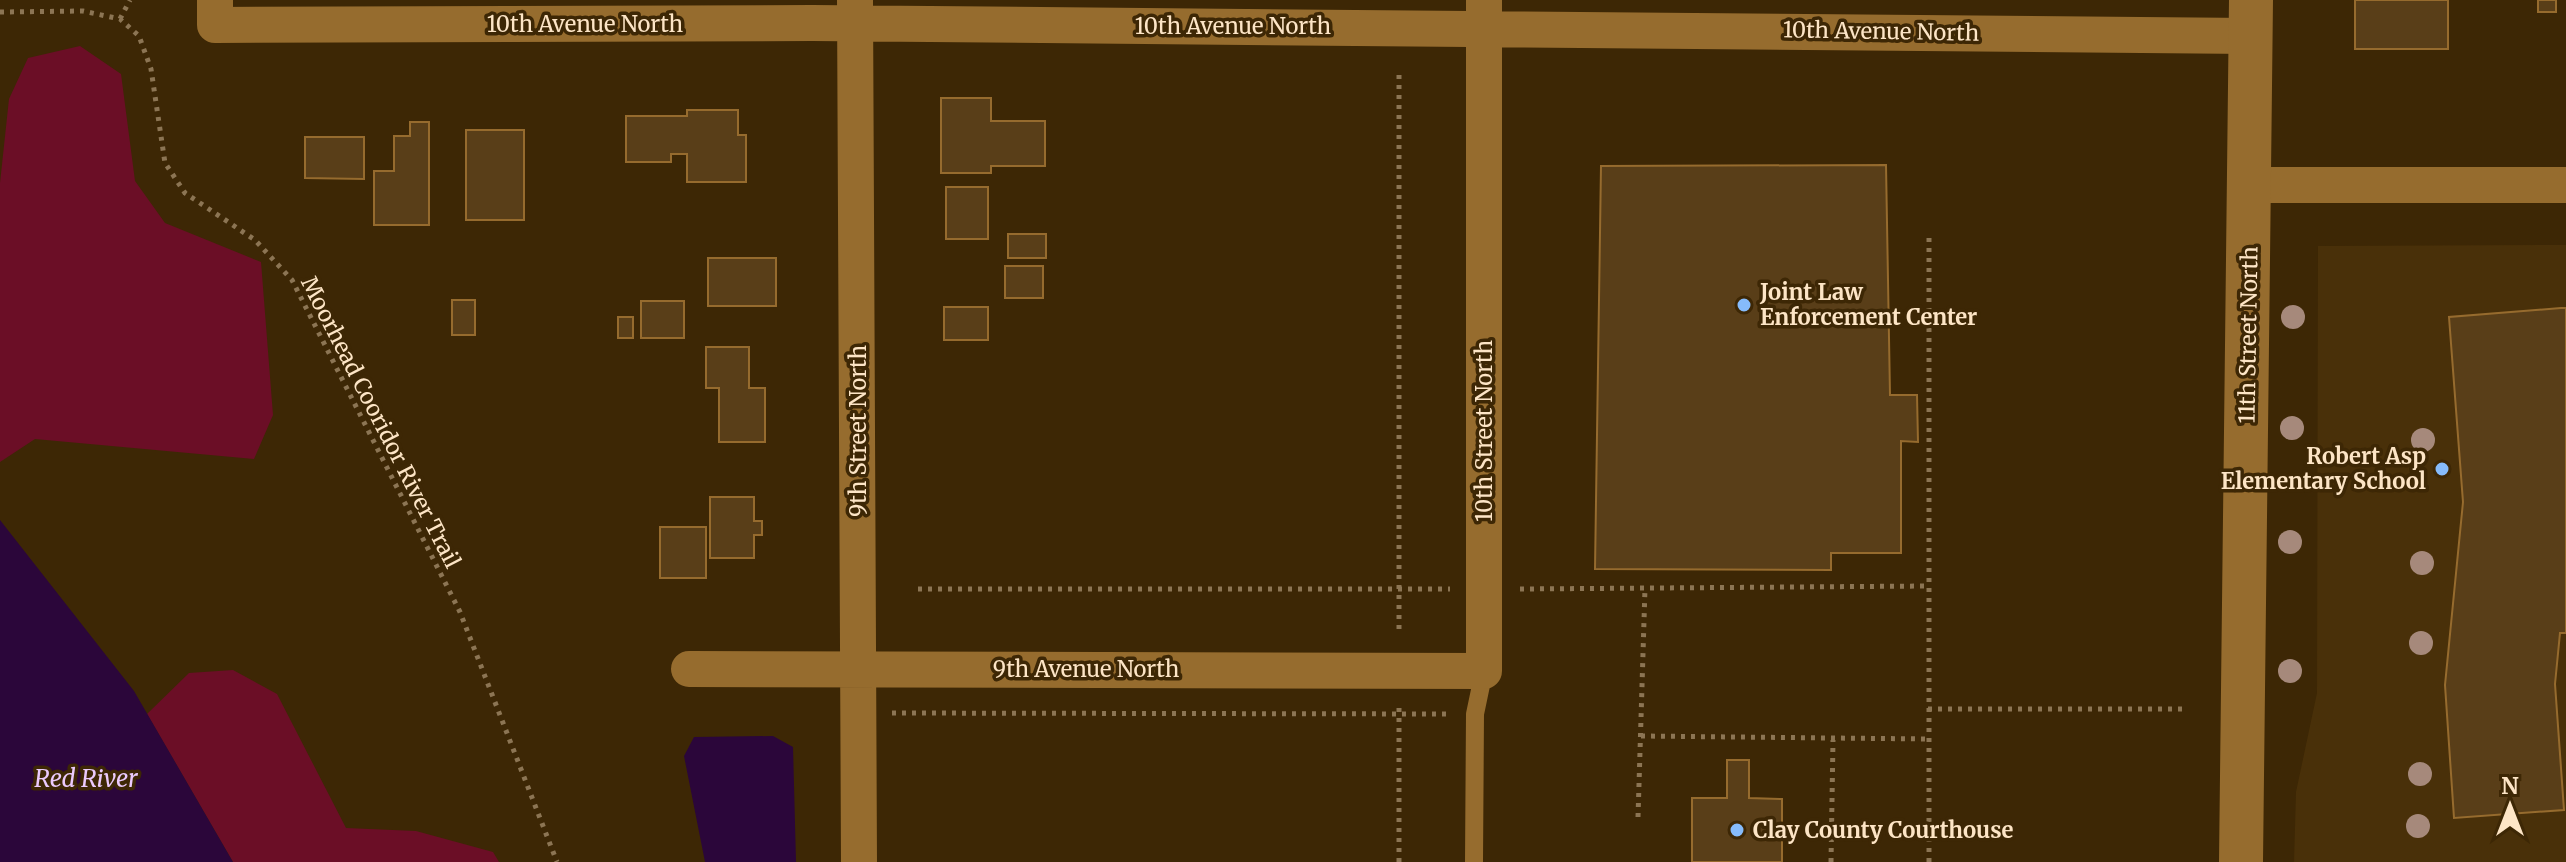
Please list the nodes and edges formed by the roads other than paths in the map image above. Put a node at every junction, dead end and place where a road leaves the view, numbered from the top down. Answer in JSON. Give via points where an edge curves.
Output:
{"nodes":[{"id":1,"x":215,"y":12,"type":"edge"},
{"id":2,"x":855,"y":12,"type":"edge"},
{"id":3,"x":1484,"y":14,"type":"edge"},
{"id":4,"x":2251,"y":18,"type":"edge"},
{"id":5,"x":2250,"y":185,"type":"junction"},
{"id":6,"x":2566,"y":185,"type":"edge"},
{"id":7,"x":689,"y":669,"type":"dead end"},
{"id":8,"x":859,"y":669,"type":"junction"},
{"id":9,"x":1484,"y":671,"type":"junction"},
{"id":10,"x":859,"y":862,"type":"edge"},
{"id":11,"x":1474,"y":862,"type":"edge"},
{"id":12,"x":2241,"y":862,"type":"edge"}],
"edges":[{"from":1,"to":2,"type":"street","name":"10th Avenue North"},
{"from":2,"to":3,"type":"street","name":"10th Avenue North"},
{"from":2,"to":8,"type":"street","name":"9th Street North"},
{"from":3,"to":4,"type":"street","name":"10th Avenue North"},
{"from":3,"to":9,"type":"street","name":"10th Street North"},
{"from":4,"to":5,"type":"street","name":"11th Street North"},
{"from":5,"to":6,"type":"street"},
{"from":5,"to":12,"type":"street","name":"11th Street North"},
{"from":7,"to":8,"type":"street","name":"9th Avenue North"},
{"from":8,"to":9,"type":"street","name":"9th Avenue North"},
{"from":8,"to":10,"type":"street","name":"9th Street North"},
{"from":9,"to":11,"type":"lane","name":"10th Street North","via":[[1475,714]]}]}
